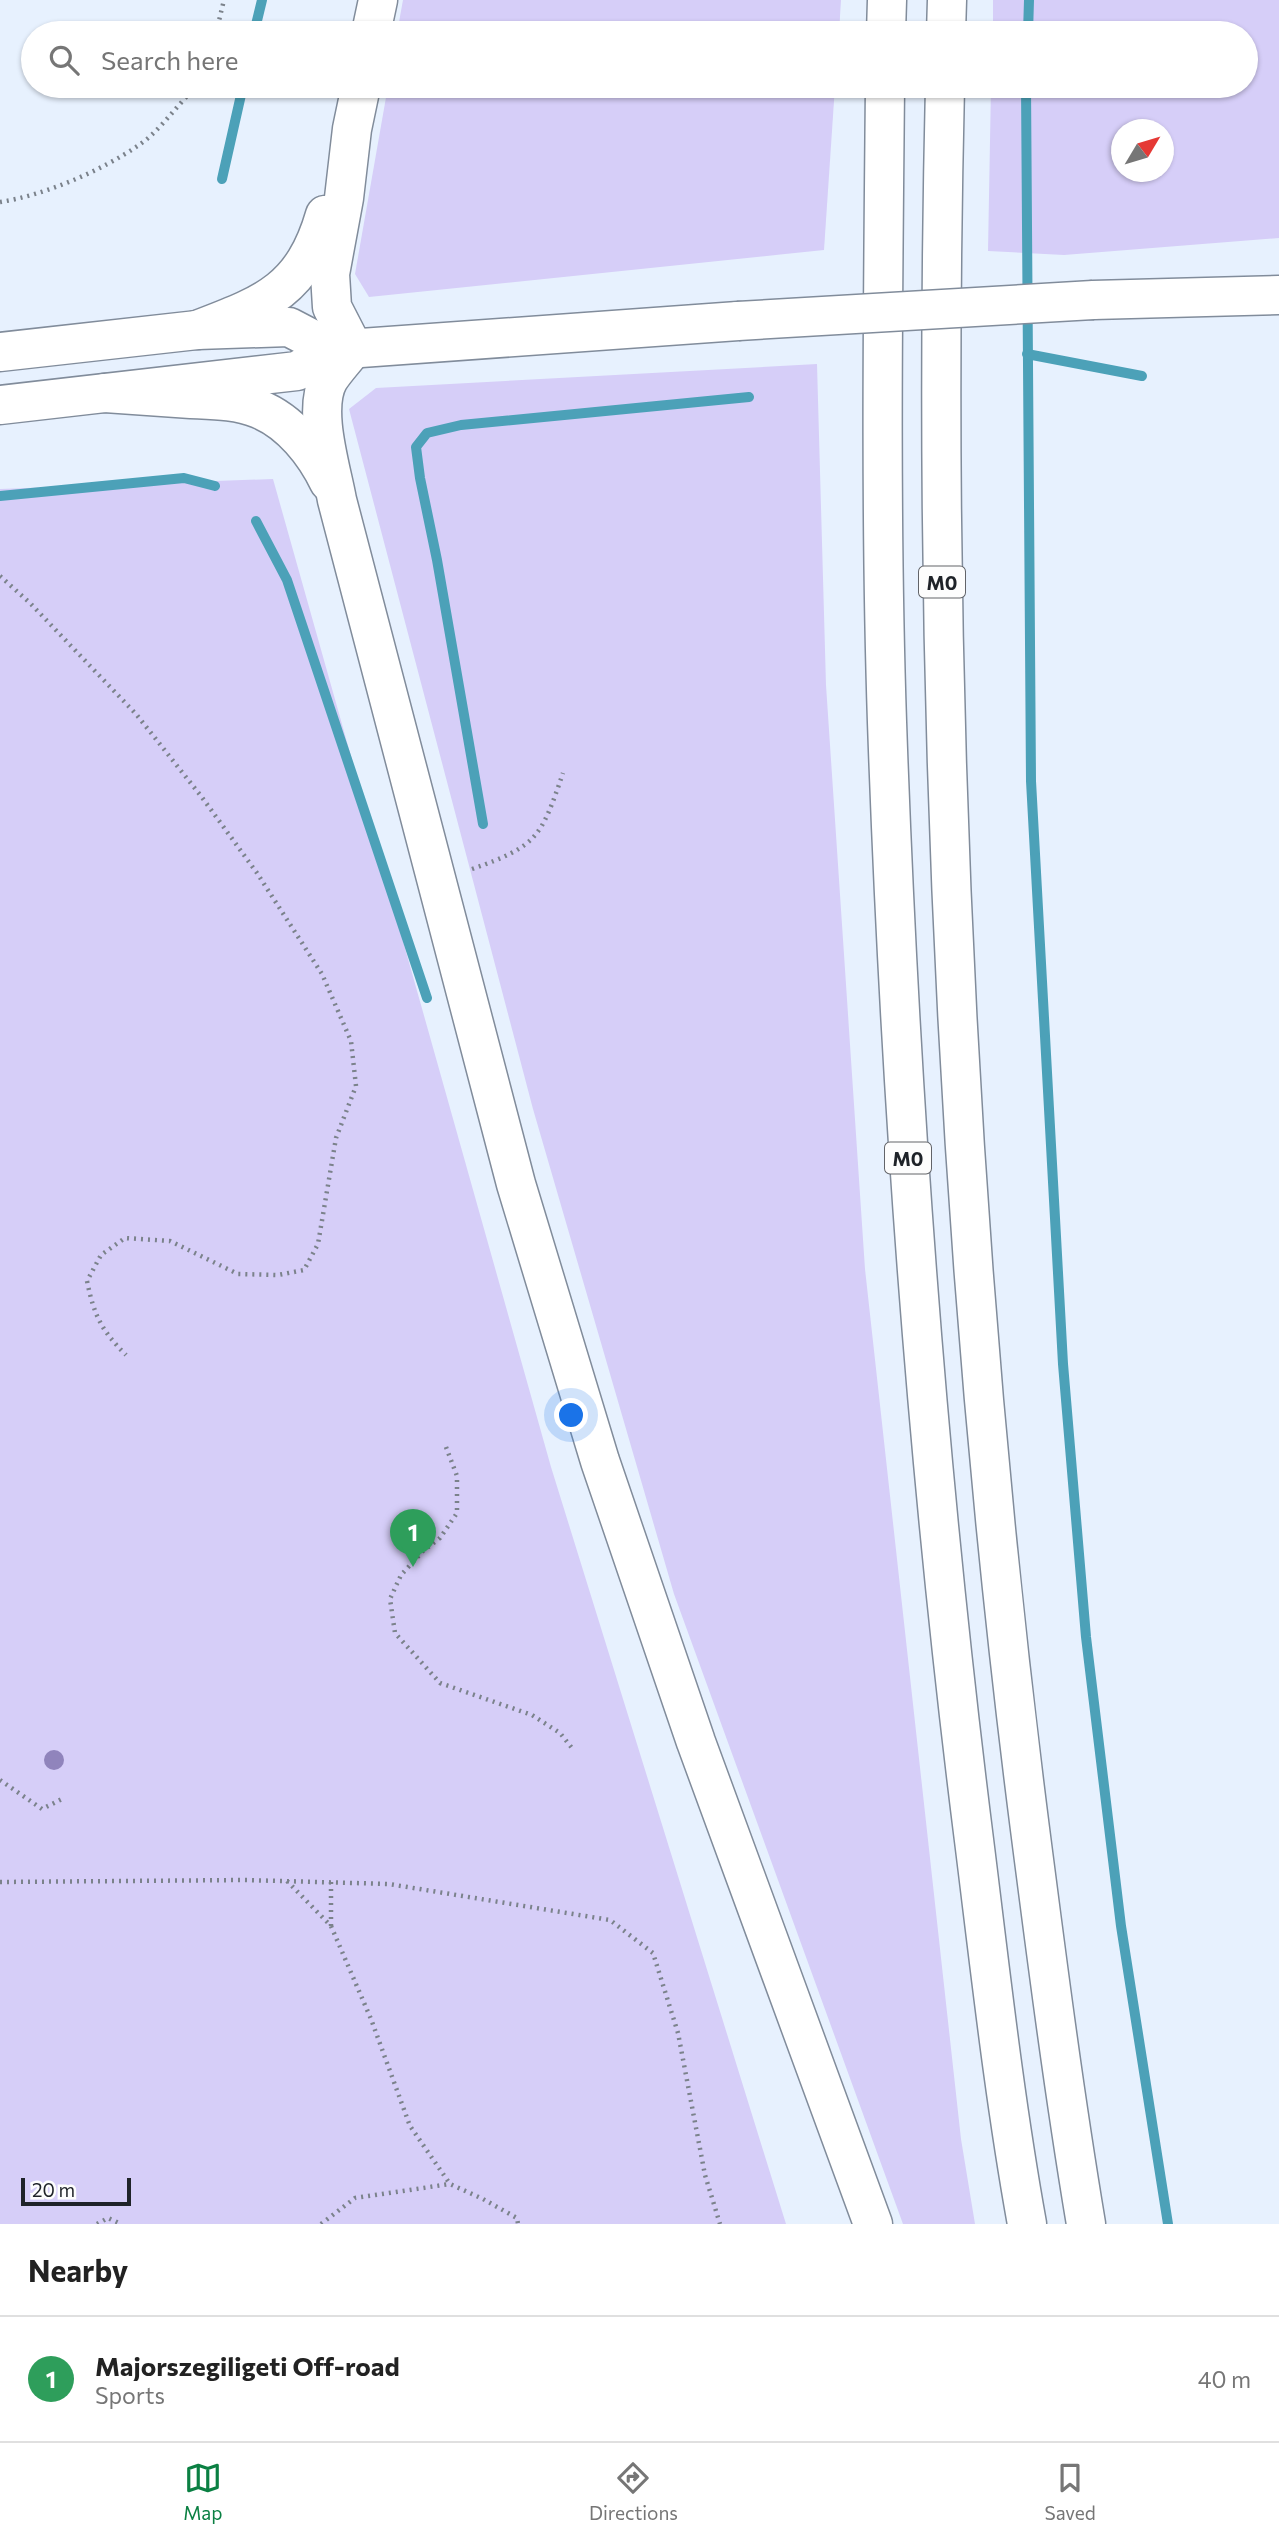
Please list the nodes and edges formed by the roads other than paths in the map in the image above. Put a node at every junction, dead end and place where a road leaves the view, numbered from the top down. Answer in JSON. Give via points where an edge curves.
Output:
{"nodes":[{"id":1,"x":378,"y":0,"type":"edge"},
{"id":2,"x":887,"y":0,"type":"edge"},
{"id":3,"x":947,"y":0,"type":"edge"},
{"id":4,"x":374,"y":21,"type":"edge"},
{"id":5,"x":886,"y":21,"type":"edge"},
{"id":6,"x":946,"y":21,"type":"edge"},
{"id":7,"x":358,"y":98,"type":"edge"},
{"id":8,"x":885,"y":98,"type":"edge"},
{"id":9,"x":945,"y":98,"type":"edge"},
{"id":10,"x":352,"y":129,"type":"junction"},
{"id":11,"x":1279,"y":295,"type":"edge"},
{"id":12,"x":197,"y":330,"type":"junction"},
{"id":13,"x":343,"y":349,"type":"junction"},
{"id":14,"x":0,"y":352,"type":"edge"},
{"id":15,"x":104,"y":393,"type":"junction"},
{"id":16,"x":0,"y":405,"type":"edge"},
{"id":17,"x":337,"y":500,"type":"junction"},
{"id":18,"x":873,"y":2224,"type":"edge"},
{"id":19,"x":1027,"y":2224,"type":"edge"},
{"id":20,"x":1086,"y":2224,"type":"edge"}],
"edges":[{"from":1,"to":4,"type":"main road"},
{"from":2,"to":5,"type":"main road"},
{"from":3,"to":6,"type":"main road"},
{"from":7,"to":10,"type":"main road"},
{"from":8,"to":19,"type":"main road","number":"M0","via":[[887,708],[912,1228],[953,1680]]},
{"from":9,"to":20,"type":"main road","number":"M0","via":[[942,598],[951,911],[971,1240],[1010,1672]]},
{"from":10,"to":12,"type":"main road","via":[[306,262],[288,285],[248,310]]},
{"from":10,"to":13,"type":"main road","via":[[330,274],[332,307]]},
{"from":11,"to":13,"type":"main road","bridge":true,"via":[[1093,300]]},
{"from":12,"to":13,"type":"main road","via":[[289,327]]},
{"from":12,"to":14,"type":"main road"},
{"from":13,"to":15,"type":"main road","via":[[297,371]]},
{"from":13,"to":17,"type":"main road","via":[[328,380],[322,416]]},
{"from":15,"to":16,"type":"main road"},
{"from":15,"to":17,"type":"main road","via":[[236,402],[261,410],[305,444]]},
{"from":17,"to":18,"type":"main road","via":[[516,1184],[600,1461],[696,1742]]}]}
